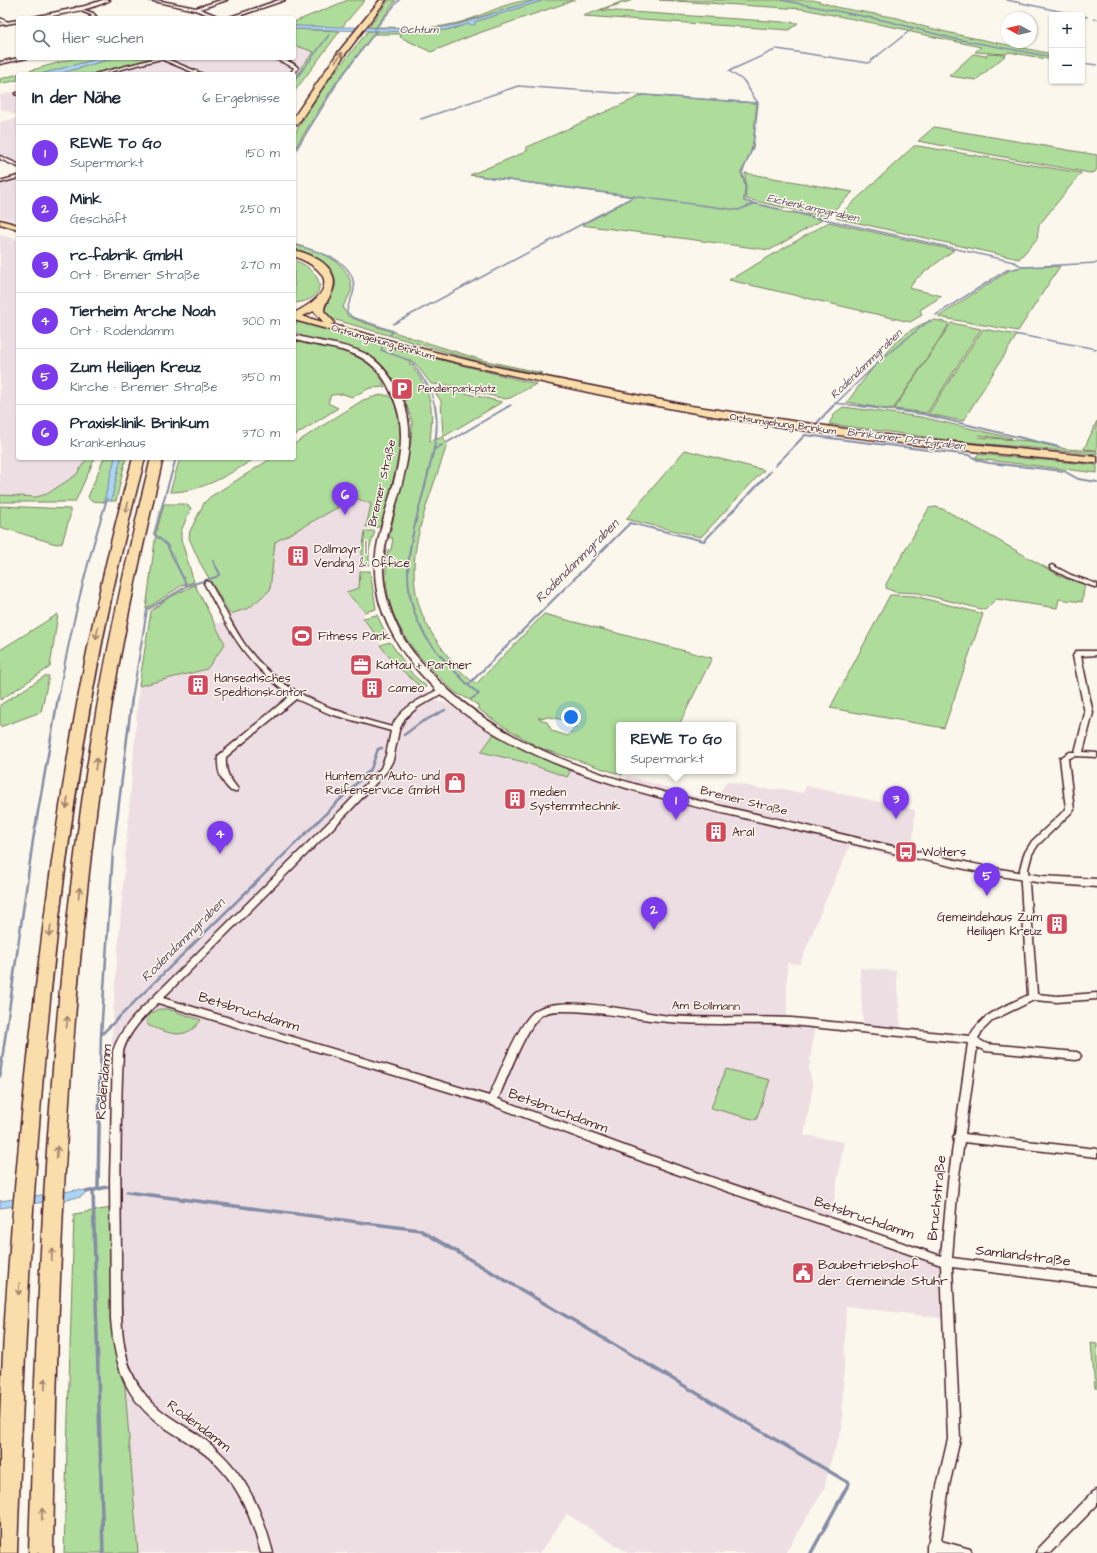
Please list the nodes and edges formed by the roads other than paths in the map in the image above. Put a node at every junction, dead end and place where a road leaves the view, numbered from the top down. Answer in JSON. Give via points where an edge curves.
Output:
{"nodes":[{"id":1,"x":105,"y":0,"type":"edge"},
{"id":2,"x":151,"y":0,"type":"edge"},
{"id":3,"x":225,"y":0,"type":"edge"},
{"id":4,"x":283,"y":0,"type":"edge"},
{"id":5,"x":383,"y":0,"type":"edge"},
{"id":6,"x":77,"y":8,"type":"junction"},
{"id":7,"x":196,"y":9,"type":"junction"},
{"id":8,"x":40,"y":16,"type":"edge"},
{"id":9,"x":94,"y":16,"type":"edge"},
{"id":10,"x":215,"y":16,"type":"edge"},
{"id":11,"x":236,"y":16,"type":"edge"},
{"id":12,"x":0,"y":19,"type":"edge"},
{"id":13,"x":16,"y":21,"type":"edge"},
{"id":14,"x":7,"y":23,"type":"junction"},
{"id":15,"x":0,"y":24,"type":"edge"},
{"id":16,"x":16,"y":60,"type":"edge"},
{"id":17,"x":153,"y":60,"type":"edge"},
{"id":18,"x":166,"y":60,"type":"edge"},
{"id":19,"x":280,"y":60,"type":"edge"},
{"id":20,"x":0,"y":63,"type":"edge"},
{"id":21,"x":105,"y":72,"type":"edge"},
{"id":22,"x":196,"y":72,"type":"edge"},
{"id":23,"x":293,"y":72,"type":"edge"},
{"id":24,"x":296,"y":120,"type":"edge"},
{"id":25,"x":0,"y":157,"type":"edge"},
{"id":26,"x":16,"y":165,"type":"edge"},
{"id":27,"x":16,"y":178,"type":"edge"},
{"id":28,"x":0,"y":182,"type":"edge"},
{"id":29,"x":0,"y":222,"type":"edge"},
{"id":30,"x":16,"y":227,"type":"edge"},
{"id":31,"x":0,"y":228,"type":"edge"},
{"id":32,"x":16,"y":232,"type":"edge"},
{"id":33,"x":296,"y":254,"type":"edge"},
{"id":34,"x":296,"y":259,"type":"edge"},
{"id":35,"x":317,"y":302,"type":"junction"},
{"id":36,"x":296,"y":313,"type":"edge"},
{"id":37,"x":329,"y":322,"type":"junction"},
{"id":38,"x":296,"y":338,"type":"edge"},
{"id":39,"x":472,"y":364,"type":"junction"},
{"id":40,"x":139,"y":460,"type":"edge"},
{"id":41,"x":157,"y":460,"type":"edge"},
{"id":42,"x":1097,"y":460,"type":"edge"},
{"id":43,"x":1052,"y":567,"type":"dead end"},
{"id":44,"x":207,"y":583,"type":"dead end"},
{"id":45,"x":1097,"y":586,"type":"edge"},
{"id":46,"x":1097,"y":653,"type":"edge"},
{"id":47,"x":444,"y":690,"type":"junction"},
{"id":48,"x":295,"y":696,"type":"junction"},
{"id":49,"x":395,"y":730,"type":"junction"},
{"id":50,"x":1078,"y":754,"type":"junction"},
{"id":51,"x":1097,"y":755,"type":"edge"},
{"id":52,"x":234,"y":789,"type":"dead end"},
{"id":53,"x":1026,"y":878,"type":"junction"},
{"id":54,"x":1097,"y":883,"type":"edge"},
{"id":55,"x":1097,"y":996,"type":"edge"},
{"id":56,"x":1033,"y":997,"type":"junction"},
{"id":57,"x":157,"y":999,"type":"junction"},
{"id":58,"x":973,"y":1040,"type":"junction"},
{"id":59,"x":1076,"y":1056,"type":"dead end"},
{"id":60,"x":492,"y":1101,"type":"junction"},
{"id":61,"x":958,"y":1137,"type":"junction"},
{"id":62,"x":1097,"y":1153,"type":"edge"},
{"id":63,"x":946,"y":1262,"type":"junction"},
{"id":64,"x":1097,"y":1281,"type":"edge"},
{"id":65,"x":1097,"y":1496,"type":"edge"},
{"id":66,"x":933,"y":1549,"type":"edge"},
{"id":67,"x":6,"y":1553,"type":"edge"},
{"id":68,"x":41,"y":1553,"type":"edge"},
{"id":69,"x":267,"y":1553,"type":"edge"},
{"id":70,"x":966,"y":1553,"type":"edge"},
{"id":71,"x":1042,"y":1553,"type":"edge"}],
"edges":[{"from":1,"to":6,"type":"street"},
{"from":2,"to":7,"type":"street"},
{"from":3,"to":7,"type":"street"},
{"from":4,"to":11,"type":"street"},
{"from":24,"to":5,"type":"highway","one_way":true,"via":[[321,82]]},
{"from":6,"to":8,"type":"street"},
{"from":6,"to":9,"type":"street"},
{"from":7,"to":10,"type":"street"},
{"from":12,"to":14,"type":"street"},
{"from":13,"to":14,"type":"street"},
{"from":14,"to":15,"type":"street"},
{"from":16,"to":20,"type":"street"},
{"from":17,"to":21,"type":"street"},
{"from":18,"to":22,"type":"street"},
{"from":19,"to":23,"type":"street","via":[[295,66]]},
{"from":25,"to":26,"type":"street"},
{"from":27,"to":28,"type":"street"},
{"from":29,"to":30,"type":"main road"},
{"from":31,"to":32,"type":"main road"},
{"from":33,"to":35,"type":"highway","via":[[315,261],[327,272],[328,290]]},
{"from":34,"to":35,"type":"highway","via":[[315,267],[323,278],[323,289]]},
{"from":35,"to":36,"type":"highway"},
{"from":35,"to":37,"type":"highway","via":[[319,312]]},
{"from":36,"to":37,"type":"main road","name":"Ortsumgehung Brinkum"},
{"from":36,"to":39,"type":"main road","name":"Ortsumgehung Brinkum","via":[[406,349]]},
{"from":37,"to":39,"type":"main road","name":"Ortsumgehung Brinkum"},
{"from":38,"to":47,"type":"street","name":"Bremer Straße","via":[[350,351],[367,358],[386,376],[401,402],[406,417],[406,440],[380,556],[381,588],[385,608],[398,637],[419,666]]},
{"from":39,"to":42,"type":"main road","name":"Ortsumgehung Brinkum","via":[[546,381],[742,418],[895,440]]},
{"from":40,"to":67,"type":"highway","one_way":true,"via":[[101,613],[83,702],[47,954],[28,1140],[14,1352]]},
{"from":68,"to":41,"type":"highway","one_way":true,"via":[[46,1354],[62,1068],[79,888],[105,700],[121,612]]},
{"from":43,"to":45,"type":"street","via":[[1068,576]]},
{"from":44,"to":48,"type":"street","via":[[247,651],[268,674]]},
{"from":46,"to":50,"type":"street","via":[[1079,653],[1077,656],[1089,712]]},
{"from":47,"to":49,"type":"street","name":"Rodendamm","via":[[422,701],[405,714],[397,723]]},
{"from":47,"to":53,"type":"street","name":"Bremer Straße","via":[[488,724],[541,753],[651,792],[970,868]]},
{"from":48,"to":49,"type":"street","via":[[324,710]]},
{"from":48,"to":52,"type":"street","via":[[222,756],[226,783]]},
{"from":49,"to":57,"type":"street","name":"Rodendamm","via":[[393,751],[384,769]]},
{"from":50,"to":51,"type":"street"},
{"from":50,"to":53,"type":"street","via":[[1068,754],[1063,762],[1070,810],[1035,843],[1025,861]]},
{"from":53,"to":54,"type":"street","name":"Bremer Straße"},
{"from":53,"to":56,"type":"street"},
{"from":55,"to":56,"type":"street","via":[[1056,999]]},
{"from":56,"to":58,"type":"street","name":"Bruchstraße","via":[[990,1018]]},
{"from":57,"to":60,"type":"street","name":"Betsbruchdamm"},
{"from":57,"to":69,"type":"street","name":"Rodendamm","via":[[127,1031],[118,1051],[115,1229],[116,1295],[121,1357],[136,1392],[150,1408],[166,1423],[193,1439],[223,1462],[243,1488],[261,1528]]},
{"from":58,"to":59,"type":"street","name":"Am Bollmann","via":[[985,1047]]},
{"from":58,"to":60,"type":"street","name":"Am Bollmann","via":[[773,1021],[670,1019],[564,1007],[539,1012],[528,1024]]},
{"from":58,"to":61,"type":"street","name":"Bruchstraße"},
{"from":60,"to":63,"type":"street","name":"Betsbruchdamm","via":[[672,1168]]},
{"from":61,"to":62,"type":"street"},
{"from":61,"to":63,"type":"street","name":"Bruchstraße"},
{"from":63,"to":64,"type":"street","name":"Samlandstraße"},
{"from":63,"to":66,"type":"street","name":"Bruchstraße","via":[[954,1439]]},
{"from":65,"to":71,"type":"street"},
{"from":66,"to":70,"type":"street"}]}
